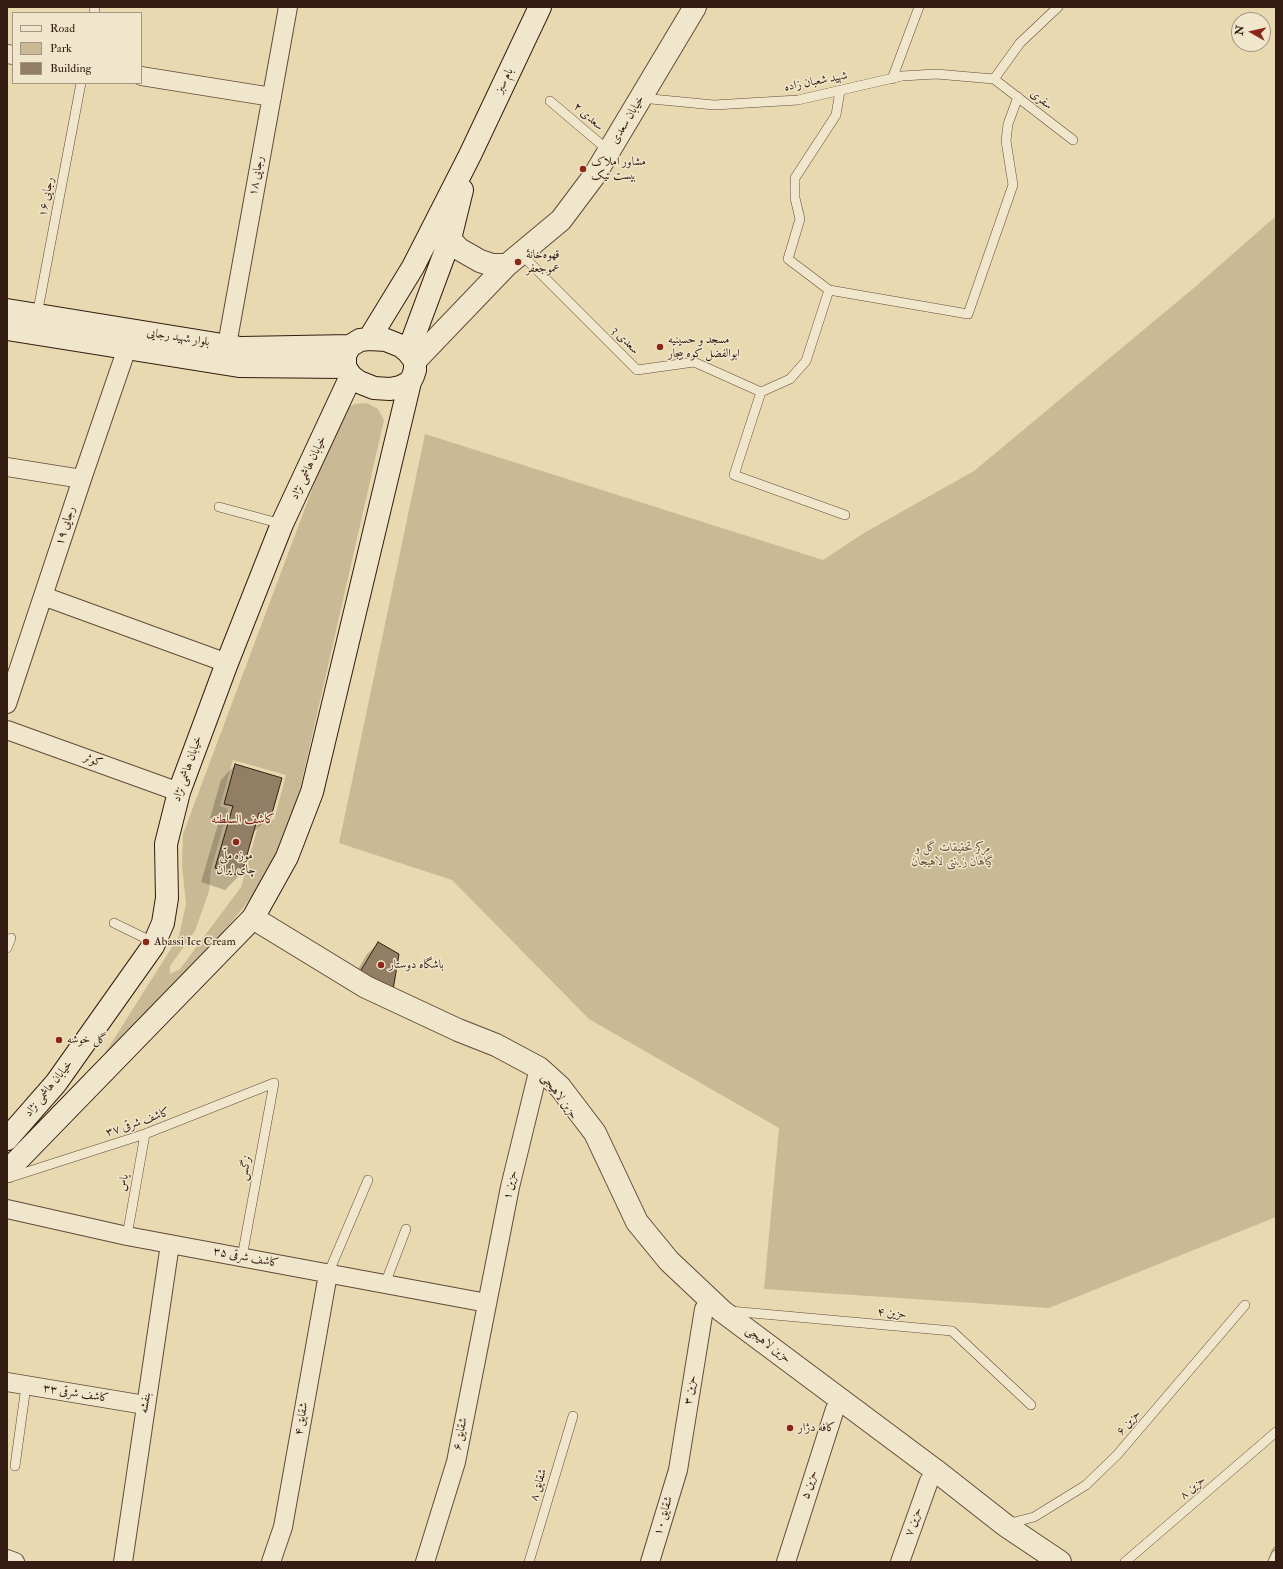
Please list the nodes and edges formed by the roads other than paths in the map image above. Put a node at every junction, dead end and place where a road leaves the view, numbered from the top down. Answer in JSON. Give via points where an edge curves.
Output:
{"nodes":[{"id":1,"x":288,"y":7,"type":"edge"},
{"id":2,"x":540,"y":7,"type":"edge"},
{"id":3,"x":695,"y":7,"type":"edge"},
{"id":4,"x":919,"y":7,"type":"edge"},
{"id":5,"x":1058,"y":7,"type":"edge"},
{"id":6,"x":142,"y":76,"type":"edge"},
{"id":7,"x":892,"y":78,"type":"junction"},
{"id":8,"x":994,"y":79,"type":"junction"},
{"id":9,"x":81,"y":84,"type":"edge"},
{"id":10,"x":840,"y":91,"type":"junction"},
{"id":11,"x":272,"y":97,"type":"junction"},
{"id":12,"x":1018,"y":97,"type":"junction"},
{"id":13,"x":641,"y":98,"type":"junction"},
{"id":14,"x":550,"y":101,"type":"dead end"},
{"id":15,"x":1073,"y":140,"type":"dead end"},
{"id":16,"x":609,"y":151,"type":"junction"},
{"id":17,"x":470,"y":155,"type":"junction"},
{"id":18,"x":450,"y":239,"type":"junction"},
{"id":19,"x":514,"y":259,"type":"junction"},
{"id":20,"x":829,"y":290,"type":"junction"},
{"id":21,"x":7,"y":310,"type":"edge"},
{"id":22,"x":37,"y":315,"type":"junction"},
{"id":23,"x":7,"y":329,"type":"edge"},
{"id":24,"x":360,"y":342,"type":"junction"},
{"id":25,"x":227,"y":346,"type":"junction"},
{"id":26,"x":127,"y":348,"type":"junction"},
{"id":27,"x":411,"y":356,"type":"junction"},
{"id":28,"x":291,"y":357,"type":"junction"},
{"id":29,"x":348,"y":371,"type":"junction"},
{"id":30,"x":410,"y":382,"type":"junction"},
{"id":31,"x":761,"y":392,"type":"junction"},
{"id":32,"x":7,"y":467,"type":"edge"},
{"id":33,"x":82,"y":479,"type":"junction"},
{"id":34,"x":219,"y":507,"type":"dead end"},
{"id":35,"x":845,"y":515,"type":"dead end"},
{"id":36,"x":282,"y":524,"type":"junction"},
{"id":37,"x":43,"y":596,"type":"junction"},
{"id":38,"x":227,"y":663,"type":"junction"},
{"id":39,"x":7,"y":704,"type":"edge"},
{"id":40,"x":7,"y":730,"type":"edge"},
{"id":41,"x":179,"y":792,"type":"junction"},
{"id":42,"x":253,"y":918,"type":"junction"},
{"id":43,"x":114,"y":923,"type":"dead end"},
{"id":44,"x":10,"y":938,"type":"dead end"},
{"id":45,"x":155,"y":942,"type":"junction"},
{"id":46,"x":7,"y":948,"type":"edge"},
{"id":47,"x":539,"y":1068,"type":"junction"},
{"id":48,"x":274,"y":1084,"type":"joint"},
{"id":49,"x":145,"y":1134,"type":"junction"},
{"id":50,"x":7,"y":1139,"type":"edge"},
{"id":51,"x":7,"y":1171,"type":"edge"},
{"id":52,"x":7,"y":1178,"type":"edge"},
{"id":53,"x":368,"y":1180,"type":"dead end"},
{"id":54,"x":7,"y":1209,"type":"edge"},
{"id":55,"x":406,"y":1229,"type":"dead end"},
{"id":56,"x":127,"y":1236,"type":"junction"},
{"id":57,"x":170,"y":1244,"type":"junction"},
{"id":58,"x":242,"y":1257,"type":"junction"},
{"id":59,"x":328,"y":1274,"type":"junction"},
{"id":60,"x":385,"y":1284,"type":"junction"},
{"id":61,"x":487,"y":1303,"type":"junction"},
{"id":62,"x":1245,"y":1305,"type":"dead end"},
{"id":63,"x":713,"y":1310,"type":"junction"},
{"id":64,"x":7,"y":1382,"type":"edge"},
{"id":65,"x":26,"y":1386,"type":"junction"},
{"id":66,"x":145,"y":1405,"type":"junction"},
{"id":67,"x":1031,"y":1405,"type":"dead end"},
{"id":68,"x":835,"y":1409,"type":"junction"},
{"id":69,"x":573,"y":1416,"type":"dead end"},
{"id":70,"x":1276,"y":1432,"type":"edge"},
{"id":71,"x":15,"y":1466,"type":"dead end"},
{"id":72,"x":678,"y":1470,"type":"joint"},
{"id":73,"x":932,"y":1476,"type":"junction"},
{"id":74,"x":1006,"y":1525,"type":"junction"},
{"id":75,"x":1276,"y":1555,"type":"edge"},
{"id":76,"x":7,"y":1558,"type":"edge"},
{"id":77,"x":15,"y":1562,"type":"edge"},
{"id":78,"x":123,"y":1562,"type":"edge"},
{"id":79,"x":271,"y":1562,"type":"edge"},
{"id":80,"x":425,"y":1562,"type":"edge"},
{"id":81,"x":529,"y":1562,"type":"edge"},
{"id":82,"x":650,"y":1562,"type":"edge"},
{"id":83,"x":786,"y":1562,"type":"edge"},
{"id":84,"x":900,"y":1562,"type":"edge"},
{"id":85,"x":1043,"y":1562,"type":"edge"},
{"id":86,"x":1060,"y":1562,"type":"edge"},
{"id":87,"x":1125,"y":1562,"type":"edge"},
{"id":88,"x":1273,"y":1562,"type":"edge"}],
"edges":[{"from":1,"to":11,"type":"street","name":"رجایی ۱۸"},
{"from":2,"to":17,"type":"main road","name":"بام سبز"},
{"from":3,"to":13,"type":"main road","name":"خیابان سعدی"},
{"from":4,"to":7,"type":"lane"},
{"from":5,"to":8,"type":"lane","via":[[1020,43]]},
{"from":6,"to":11,"type":"street"},
{"from":7,"to":8,"type":"lane","name":"شهید شعبان زاده","via":[[936,74]]},
{"from":7,"to":10,"type":"lane","name":"شهید شعبان زاده"},
{"from":8,"to":12,"type":"lane","name":"سفری"},
{"from":9,"to":22,"type":"lane","name":"رجایی ۱۶"},
{"from":10,"to":13,"type":"lane","name":"شهید شعبان زاده","via":[[798,100],[714,105]]},
{"from":10,"to":20,"type":"lane","via":[[836,115],[795,178],[795,198],[800,219],[788,259]]},
{"from":11,"to":25,"type":"street","name":"رجایی ۱۸"},
{"from":12,"to":15,"type":"lane","name":"سفری"},
{"from":12,"to":20,"type":"lane","via":[[1008,124],[1006,141],[1013,185],[968,314]]},
{"from":13,"to":16,"type":"main road","name":"خیابان سعدی"},
{"from":14,"to":16,"type":"lane","name":"سعدی ۲"},
{"from":16,"to":19,"type":"main road","name":"خیابان سعدی","via":[[561,220]]},
{"from":17,"to":18,"type":"main road"},
{"from":17,"to":24,"type":"main road","via":[[413,267]]},
{"from":18,"to":19,"type":"main road","via":[[459,249],[492,265]]},
{"from":18,"to":27,"type":"main road"},
{"from":19,"to":27,"type":"main road","name":"خیابان سعدی"},
{"from":19,"to":31,"type":"lane","name":"سعدی 3","via":[[637,370],[694,362]]},
{"from":20,"to":31,"type":"lane","via":[[806,361],[790,378]]},
{"from":21,"to":22,"type":"main road","name":"بلوار شهید رجایی"},
{"from":22,"to":25,"type":"main road","name":"بلوار شهید رجایی"},
{"from":23,"to":26,"type":"main road","name":"بلوار شهید رجایی"},
{"from":24,"to":27,"type":"main road","via":[[386,340],[400,346]]},
{"from":24,"to":28,"type":"main road","name":"بلوار شهید رجایی"},
{"from":24,"to":29,"type":"main road","via":[[345,355]]},
{"from":25,"to":28,"type":"main road","name":"بلوار شهید رجایی"},
{"from":26,"to":28,"type":"main road","name":"بلوار شهید رجایی","via":[[239,366]]},
{"from":26,"to":33,"type":"street","name":"رجایی ۱۹"},
{"from":27,"to":30,"type":"main road","via":[[415,370]]},
{"from":28,"to":29,"type":"main road","name":"بلوار شهید رجایی"},
{"from":29,"to":30,"type":"main road","via":[[359,382],[374,388],[390,389]]},
{"from":29,"to":36,"type":"main road","name":"خیابان هاشمی نژاد"},
{"from":30,"to":42,"type":"main road","via":[[312,792],[288,857]]},
{"from":31,"to":35,"type":"lane","via":[[734,475]]},
{"from":32,"to":33,"type":"street"},
{"from":33,"to":37,"type":"street","name":"رجایی ۱۹"},
{"from":34,"to":36,"type":"lane"},
{"from":36,"to":38,"type":"main road","name":"خیابان هاشمی نژاد"},
{"from":37,"to":38,"type":"street"},
{"from":37,"to":39,"type":"street","name":"رجایی ۱۹"},
{"from":38,"to":41,"type":"main road","name":"خیابان هاشمی نژاد"},
{"from":40,"to":41,"type":"street","name":"کوثر"},
{"from":41,"to":45,"type":"main road","name":"خیابان هاشمی نژاد","via":[[166,844],[167,898],[163,923]]},
{"from":42,"to":47,"type":"main road","name":"حزین لاهیجی","via":[[366,987],[496,1045]]},
{"from":42,"to":51,"type":"main road"},
{"from":43,"to":45,"type":"lane"},
{"from":44,"to":46,"type":"lane"},
{"from":45,"to":50,"type":"main road","name":"خیابان هاشمی نژاد","via":[[56,1084]]},
{"from":47,"to":61,"type":"street","name":"حزین ۱","via":[[510,1187]]},
{"from":47,"to":63,"type":"main road","name":"حزین لاهیجی","via":[[582,1129],[628,1229],[663,1275]]},
{"from":48,"to":49,"type":"lane","name":"کاشف شرقی ۳۷"},
{"from":48,"to":58,"type":"lane","name":"نرگس"},
{"from":49,"to":52,"type":"lane","name":"کاشف شرقی ۳۷"},
{"from":49,"to":56,"type":"lane","name":"یاس"},
{"from":53,"to":59,"type":"lane"},
{"from":54,"to":56,"type":"street","name":"کاشف شرقی ۳۵"},
{"from":55,"to":60,"type":"lane"},
{"from":56,"to":57,"type":"street","name":"کاشف شرقی ۳۵"},
{"from":57,"to":58,"type":"street","name":"کاشف شرقی ۳۵"},
{"from":57,"to":66,"type":"street","name":"بنفشه"},
{"from":58,"to":59,"type":"street","name":"کاشف شرقی ۳۵"},
{"from":59,"to":60,"type":"street","name":"کاشف شرقی ۳۵"},
{"from":59,"to":79,"type":"street","name":"شقایق ۴","via":[[283,1527]]},
{"from":60,"to":61,"type":"street","name":"کاشف شرقی ۳۵"},
{"from":61,"to":80,"type":"street","name":"شقایق ۶","via":[[456,1462]]},
{"from":62,"to":74,"type":"lane","name":"حزین ۶","via":[[1117,1455],[1086,1485],[1034,1517]]},
{"from":63,"to":67,"type":"lane","name":"حزین ۴","via":[[952,1331]]},
{"from":63,"to":68,"type":"main road","name":"حزین لاهیجی"},
{"from":63,"to":72,"type":"street","name":"حزین ۳"},
{"from":63,"to":73,"type":"main road","name":"حزین لاهیجی"},
{"from":64,"to":65,"type":"street","name":"کاشف شرقی ۳۳"},
{"from":65,"to":66,"type":"street","name":"کاشف شرقی ۳۳"},
{"from":65,"to":71,"type":"lane"},
{"from":66,"to":78,"type":"street","name":"بنفشه"},
{"from":68,"to":73,"type":"main road","name":"حزین لاهیجی"},
{"from":68,"to":83,"type":"street","name":"حزین ۵"},
{"from":69,"to":81,"type":"lane","name":"شقایق ۸"},
{"from":70,"to":87,"type":"lane","name":"حزین ۸"},
{"from":72,"to":82,"type":"street","name":"شقایق ۱۰"},
{"from":73,"to":74,"type":"main road","name":"حزین لاهیجی"},
{"from":73,"to":84,"type":"street","name":"حزین ۷"},
{"from":73,"to":85,"type":"main road","name":"حزین لاهیجی"},
{"from":74,"to":86,"type":"main road","name":"حزین لاهیجی"},
{"from":75,"to":88,"type":"lane"},
{"from":76,"to":77,"type":"street"}]}
